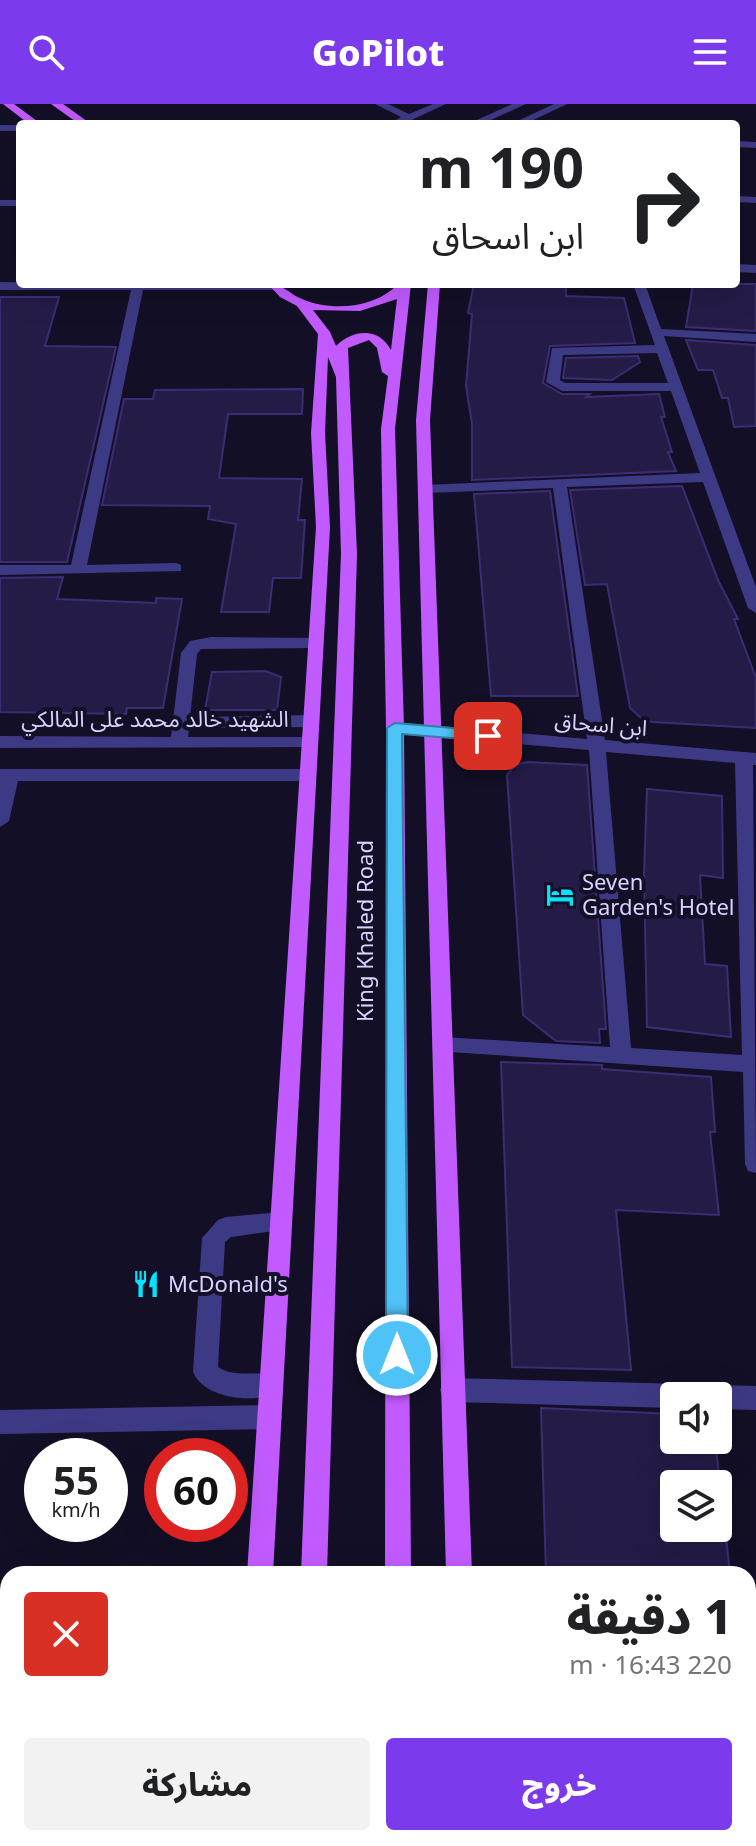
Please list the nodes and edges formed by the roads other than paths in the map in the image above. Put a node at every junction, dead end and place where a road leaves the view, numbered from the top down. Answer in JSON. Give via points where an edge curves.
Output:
{"nodes":[{"id":1,"x":8,"y":104,"type":"edge"},
{"id":2,"x":56,"y":104,"type":"edge"},
{"id":3,"x":380,"y":104,"type":"edge"},
{"id":4,"x":441,"y":104,"type":"edge"},
{"id":5,"x":521,"y":104,"type":"edge"},
{"id":6,"x":562,"y":104,"type":"edge"},
{"id":7,"x":408,"y":117,"type":"junction"},
{"id":8,"x":30,"y":120,"type":"edge"},
{"id":9,"x":80,"y":120,"type":"edge"},
{"id":10,"x":402,"y":120,"type":"edge"},
{"id":11,"x":483,"y":120,"type":"edge"},
{"id":12,"x":525,"y":120,"type":"edge"},
{"id":13,"x":138,"y":288,"type":"edge"},
{"id":14,"x":276,"y":288,"type":"edge"},
{"id":15,"x":401,"y":288,"type":"edge"},
{"id":16,"x":404,"y":288,"type":"edge"},
{"id":17,"x":434,"y":288,"type":"edge"},
{"id":18,"x":640,"y":288,"type":"edge"},
{"id":19,"x":302,"y":304,"type":"junction"},
{"id":20,"x":324,"y":332,"type":"junction"},
{"id":21,"x":656,"y":332,"type":"junction"},
{"id":22,"x":756,"y":338,"type":"edge"},
{"id":23,"x":662,"y":349,"type":"junction"},
{"id":24,"x":343,"y":377,"type":"junction"},
{"id":25,"x":392,"y":383,"type":"junction"},
{"id":26,"x":676,"y":387,"type":"junction"},
{"id":27,"x":709,"y":477,"type":"junction"},
{"id":28,"x":559,"y":483,"type":"junction"},
{"id":29,"x":425,"y":489,"type":"junction"},
{"id":30,"x":176,"y":568,"type":"dead end"},
{"id":31,"x":0,"y":570,"type":"edge"},
{"id":32,"x":78,"y":570,"type":"junction"},
{"id":33,"x":756,"y":608,"type":"edge"},
{"id":34,"x":316,"y":643,"type":"junction"},
{"id":35,"x":311,"y":721,"type":"junction"},
{"id":36,"x":182,"y":723,"type":"junction"},
{"id":37,"x":395,"y":728,"type":"junction"},
{"id":38,"x":434,"y":731,"type":"junction"},
{"id":39,"x":0,"y":742,"type":"edge"},
{"id":40,"x":179,"y":743,"type":"junction"},
{"id":41,"x":309,"y":743,"type":"junction"},
{"id":42,"x":597,"y":745,"type":"junction"},
{"id":43,"x":750,"y":759,"type":"edge"},
{"id":44,"x":6,"y":775,"type":"edge"},
{"id":45,"x":307,"y":775,"type":"junction"},
{"id":46,"x":0,"y":821,"type":"edge"},
{"id":47,"x":752,"y":902,"type":"edge"},
{"id":48,"x":442,"y":1045,"type":"junction"},
{"id":49,"x":621,"y":1057,"type":"junction"},
{"id":50,"x":753,"y":1064,"type":"junction"},
{"id":51,"x":756,"y":1164,"type":"edge"},
{"id":52,"x":280,"y":1222,"type":"junction"},
{"id":53,"x":271,"y":1385,"type":"junction"},
{"id":54,"x":452,"y":1390,"type":"junction"},
{"id":55,"x":660,"y":1395,"type":"edge"},
{"id":56,"x":732,"y":1397,"type":"edge"},
{"id":57,"x":756,"y":1398,"type":"edge"},
{"id":58,"x":269,"y":1417,"type":"junction"},
{"id":59,"x":0,"y":1422,"type":"edge"},
{"id":60,"x":260,"y":1566,"type":"edge"},
{"id":61,"x":314,"y":1566,"type":"edge"},
{"id":62,"x":398,"y":1566,"type":"edge"},
{"id":63,"x":459,"y":1566,"type":"edge"}],
"edges":[{"from":1,"to":8,"type":"main road"},
{"from":2,"to":9,"type":"main road"},
{"from":3,"to":7,"type":"street"},
{"from":4,"to":7,"type":"street"},
{"from":5,"to":11,"type":"street"},
{"from":6,"to":12,"type":"street"},
{"from":7,"to":10,"type":"street"},
{"from":13,"to":32,"type":"street"},
{"from":14,"to":19,"type":"main road"},
{"from":15,"to":19,"type":"main road","via":[[386,300],[361,307]]},
{"from":16,"to":25,"type":"main road","name":"King Khaled Road"},
{"from":17,"to":29,"type":"main road","via":[[423,420]]},
{"from":18,"to":21,"type":"street"},
{"from":19,"to":20,"type":"main road","name":"King Khaled Road"},
{"from":20,"to":24,"type":"main road","name":"King Khaled Road"},
{"from":20,"to":34,"type":"main road","via":[[318,433],[323,527]]},
{"from":21,"to":22,"type":"street"},
{"from":21,"to":23,"type":"street"},
{"from":23,"to":26,"type":"street"},
{"from":23,"to":26,"type":"street","via":[[557,351],[553,382],[562,387]]},
{"from":24,"to":25,"type":"main road","via":[[342,347],[350,338],[363,336],[382,342]]},
{"from":24,"to":61,"type":"main road","name":"King Khaled Road","via":[[349,554]]},
{"from":25,"to":37,"type":"main road","name":"King Khaled Road","via":[[388,429]]},
{"from":26,"to":27,"type":"street"},
{"from":27,"to":28,"type":"street"},
{"from":27,"to":33,"type":"street"},
{"from":28,"to":29,"type":"street"},
{"from":28,"to":42,"type":"street"},
{"from":29,"to":38,"type":"main road"},
{"from":30,"to":32,"type":"street"},
{"from":31,"to":32,"type":"street"},
{"from":34,"to":35,"type":"main road"},
{"from":34,"to":36,"type":"street","via":[[196,645],[189,653]]},
{"from":35,"to":36,"type":"street"},
{"from":35,"to":41,"type":"main road"},
{"from":36,"to":40,"type":"street"},
{"from":37,"to":38,"type":"street","name":"ابن اسحاق"},
{"from":37,"to":62,"type":"main road","name":"King Khaled Road"},
{"from":38,"to":42,"type":"street","name":"ابن اسحاق"},
{"from":38,"to":48,"type":"main road"},
{"from":39,"to":40,"type":"street","name":"الشهيد خالد محمد على المالكي"},
{"from":40,"to":41,"type":"street","name":"الشهيد خالد محمد على المالكي"},
{"from":41,"to":45,"type":"main road"},
{"from":42,"to":43,"type":"street","name":"ابن اسحاق"},
{"from":42,"to":49,"type":"street"},
{"from":43,"to":47,"type":"street"},
{"from":44,"to":45,"type":"street"},
{"from":44,"to":46,"type":"street"},
{"from":45,"to":52,"type":"main road"},
{"from":47,"to":50,"type":"street"},
{"from":48,"to":49,"type":"street"},
{"from":48,"to":54,"type":"main road"},
{"from":49,"to":50,"type":"street"},
{"from":50,"to":51,"type":"street"},
{"from":52,"to":53,"type":"main road"},
{"from":52,"to":53,"type":"street","via":[[226,1227],[214,1238],[205,1372],[222,1384]]},
{"from":53,"to":58,"type":"main road"},
{"from":54,"to":55,"type":"street"},
{"from":54,"to":63,"type":"main road"},
{"from":56,"to":57,"type":"street"},
{"from":58,"to":59,"type":"street"},
{"from":58,"to":60,"type":"main road"}]}
